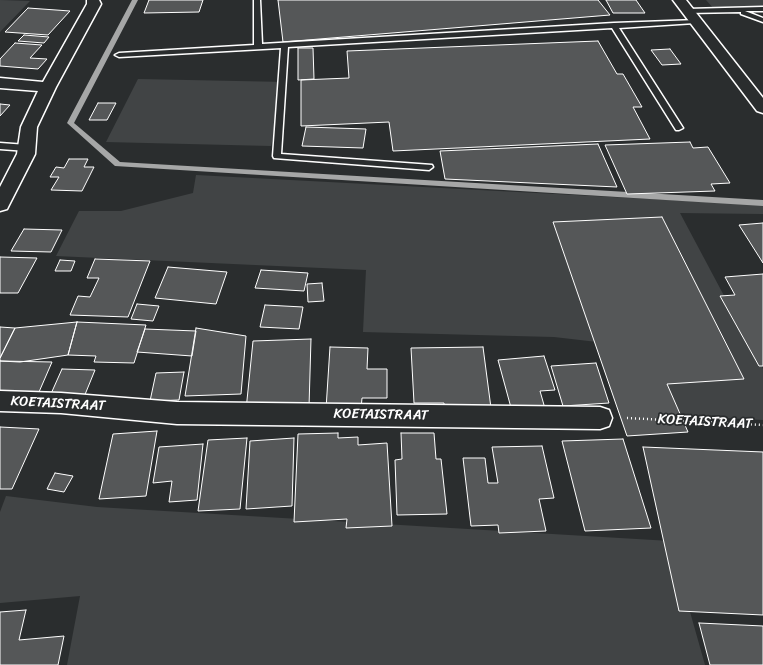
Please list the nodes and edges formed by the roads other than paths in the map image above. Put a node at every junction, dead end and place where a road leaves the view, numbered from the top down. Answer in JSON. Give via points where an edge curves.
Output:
{"nodes":[{"id":1,"x":92,"y":0,"type":"edge"},
{"id":2,"x":257,"y":0,"type":"edge"},
{"id":3,"x":734,"y":10,"type":"junction"},
{"id":4,"x":763,"y":10,"type":"edge"},
{"id":5,"x":690,"y":11,"type":"edge"},
{"id":6,"x":763,"y":20,"type":"edge"},
{"id":7,"x":614,"y":26,"type":"junction"},
{"id":8,"x":285,"y":45,"type":"junction"},
{"id":9,"x":258,"y":46,"type":"junction"},
{"id":10,"x":119,"y":55,"type":"dead end"},
{"id":11,"x":0,"y":83,"type":"edge"},
{"id":12,"x":48,"y":87,"type":"junction"},
{"id":13,"x":763,"y":108,"type":"edge"},
{"id":14,"x":679,"y":128,"type":"dead end"},
{"id":15,"x":0,"y":146,"type":"edge"},
{"id":16,"x":27,"y":148,"type":"junction"},
{"id":17,"x":429,"y":167,"type":"dead end"},
{"id":18,"x":0,"y":205,"type":"edge"},
{"id":19,"x":0,"y":401,"type":"edge"},
{"id":20,"x":600,"y":418,"type":"road end"}],
"edges":[{"from":1,"to":12,"type":"street","via":[[94,4]]},
{"from":2,"to":9,"type":"lane"},
{"from":3,"to":4,"type":"lane"},
{"from":3,"to":5,"type":"lane"},
{"from":3,"to":6,"type":"lane"},
{"from":5,"to":7,"type":"lane"},
{"from":5,"to":13,"type":"street"},
{"from":7,"to":8,"type":"lane"},
{"from":7,"to":14,"type":"lane"},
{"from":8,"to":9,"type":"lane"},
{"from":8,"to":17,"type":"lane","via":[[277,156]]},
{"from":9,"to":10,"type":"lane"},
{"from":11,"to":12,"type":"street"},
{"from":12,"to":16,"type":"street","via":[[29,127]]},
{"from":15,"to":16,"type":"lane"},
{"from":16,"to":18,"type":"street"},
{"from":19,"to":20,"type":"street","name":"KOETAISTRAAT","via":[[61,402],[177,413]]}]}
